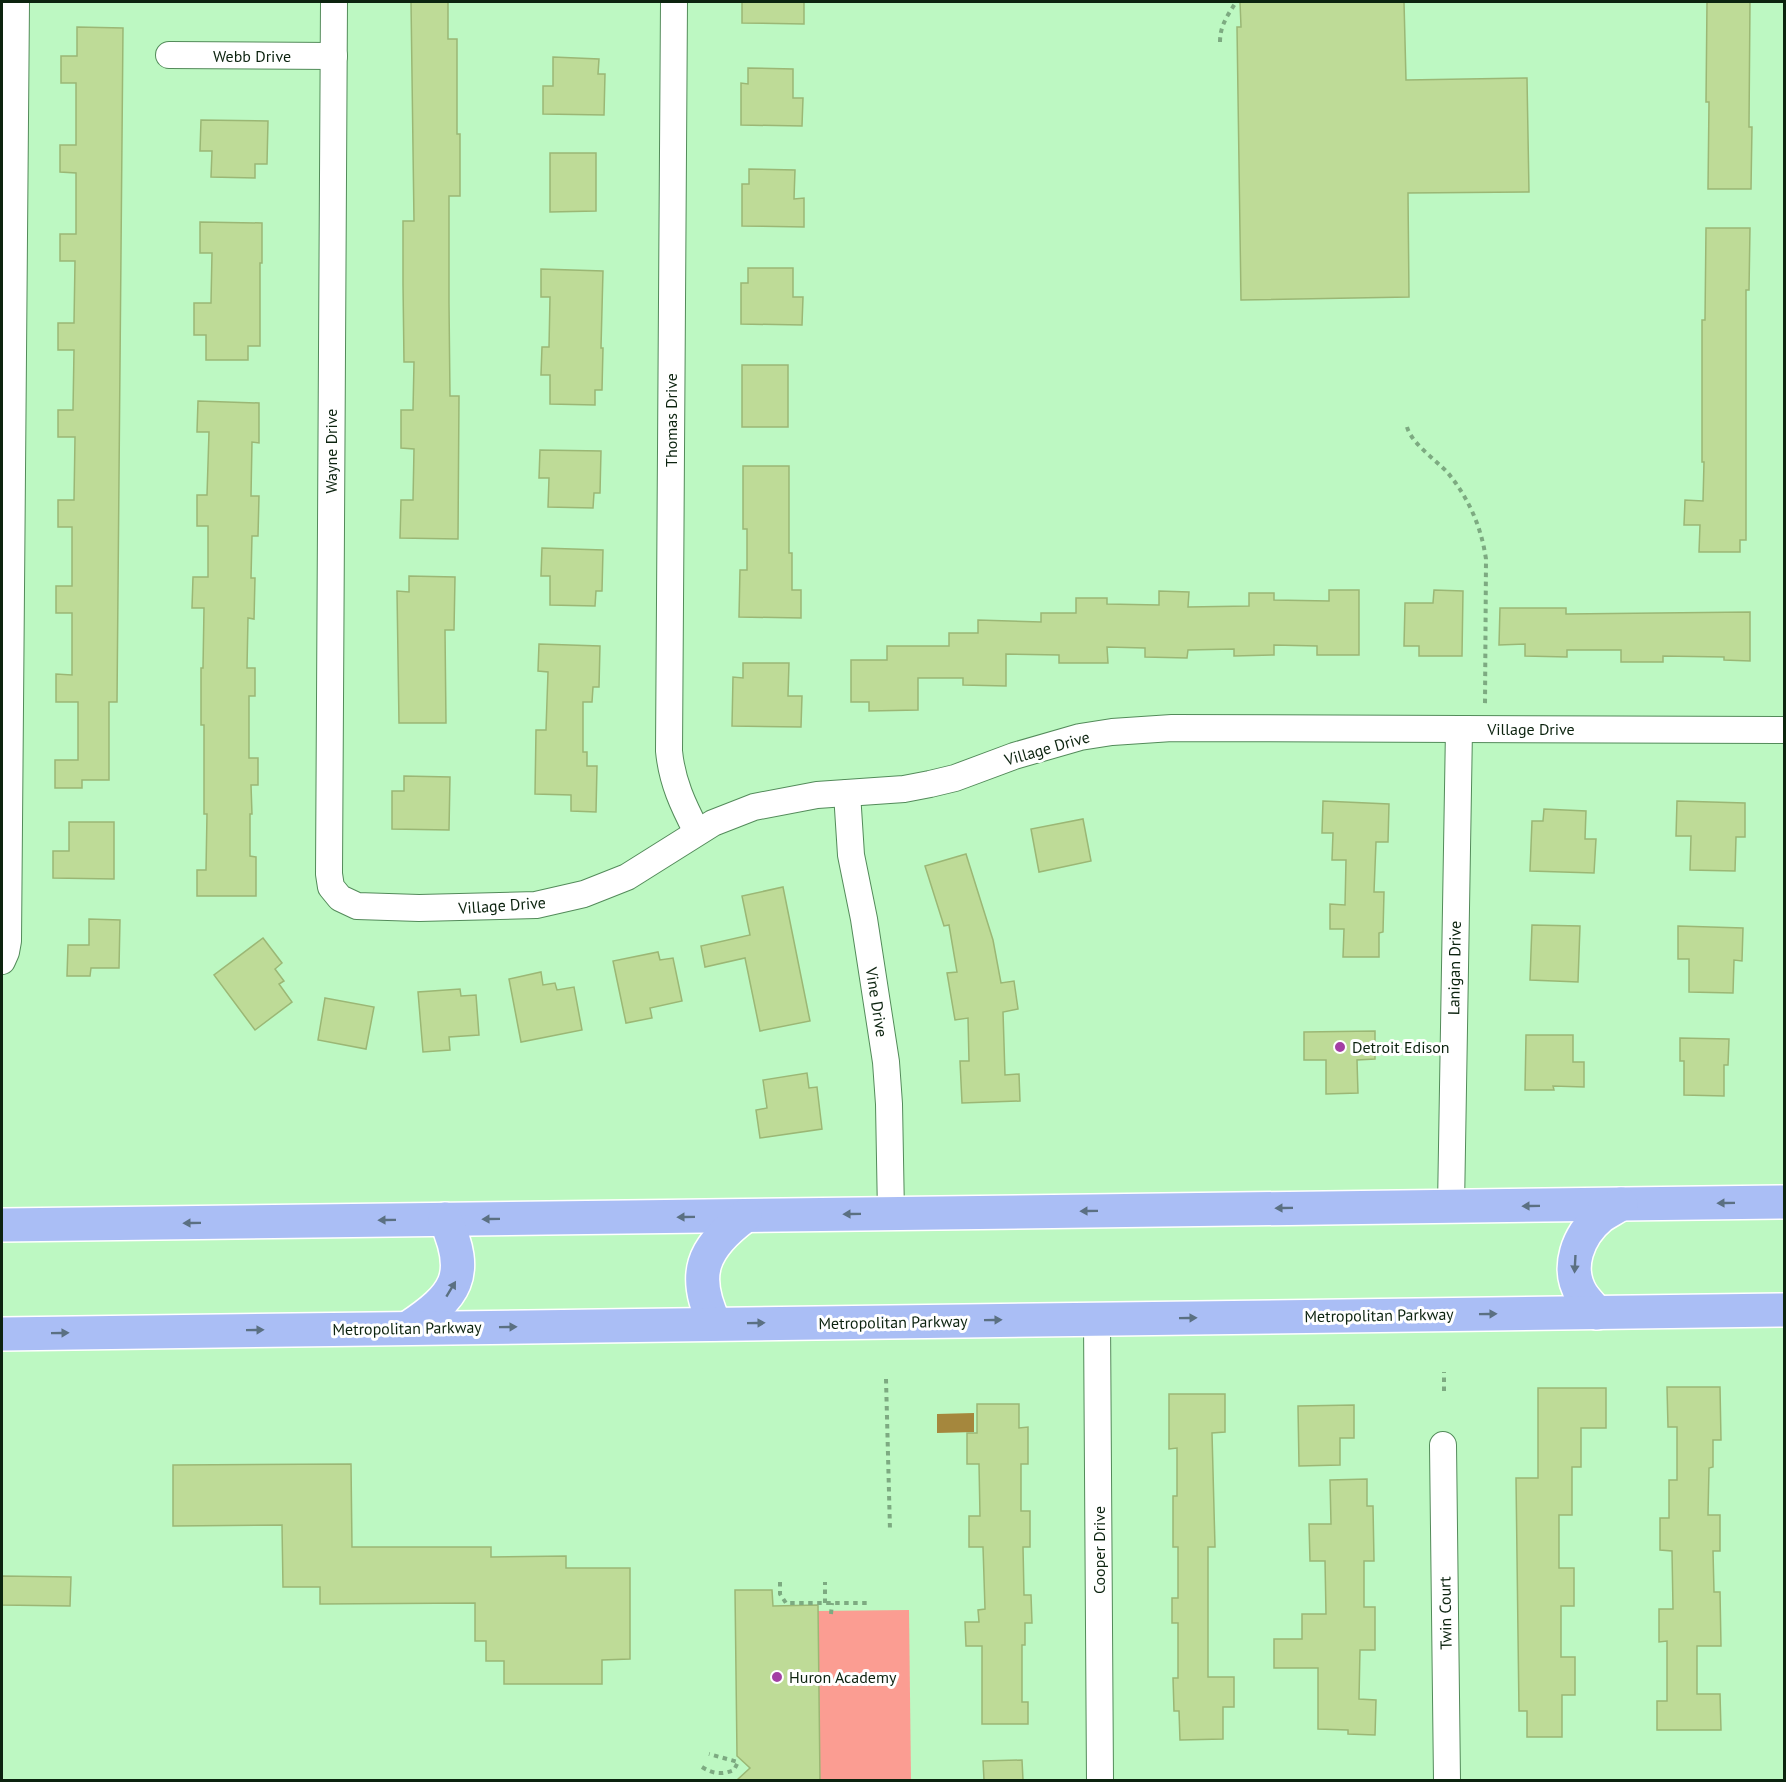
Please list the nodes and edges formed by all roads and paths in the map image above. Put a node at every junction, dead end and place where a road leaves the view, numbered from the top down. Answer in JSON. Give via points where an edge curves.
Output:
{"nodes":[{"id":1,"x":16,"y":2,"type":"edge"},
{"id":2,"x":334,"y":2,"type":"edge"},
{"id":3,"x":674,"y":2,"type":"edge"},
{"id":4,"x":1236,"y":2,"type":"edge"},
{"id":5,"x":1220,"y":42,"type":"dead end"},
{"id":6,"x":169,"y":55,"type":"dead end"},
{"id":7,"x":334,"y":56,"type":"junction"},
{"id":8,"x":1407,"y":427,"type":"dead end"},
{"id":9,"x":1485,"y":707,"type":"dead end"},
{"id":10,"x":1459,"y":729,"type":"junction"},
{"id":11,"x":1785,"y":730,"type":"edge"},
{"id":12,"x":847,"y":793,"type":"junction"},
{"id":13,"x":697,"y":832,"type":"junction"},
{"id":14,"x":340,"y":898,"type":"joint"},
{"id":15,"x":2,"y":961,"type":"edge"},
{"id":16,"x":1785,"y":1202,"type":"edge"},
{"id":17,"x":1621,"y":1204,"type":"junction"},
{"id":18,"x":1450,"y":1207,"type":"junction"},
{"id":19,"x":891,"y":1214,"type":"junction"},
{"id":20,"x":745,"y":1216,"type":"junction"},
{"id":21,"x":445,"y":1220,"type":"junction"},
{"id":22,"x":2,"y":1225,"type":"edge"},
{"id":23,"x":1785,"y":1310,"type":"edge"},
{"id":24,"x":1597,"y":1313,"type":"junction"},
{"id":25,"x":1097,"y":1319,"type":"junction"},
{"id":26,"x":715,"y":1324,"type":"junction"},
{"id":27,"x":408,"y":1328,"type":"junction"},
{"id":28,"x":2,"y":1334,"type":"edge"},
{"id":29,"x":1444,"y":1372,"type":"dead end"},
{"id":30,"x":886,"y":1379,"type":"dead end"},
{"id":31,"x":1444,"y":1391,"type":"dead end"},
{"id":32,"x":1443,"y":1445,"type":"dead end"},
{"id":33,"x":890,"y":1530,"type":"dead end"},
{"id":34,"x":780,"y":1582,"type":"dead end"},
{"id":35,"x":825,"y":1582,"type":"dead end"},
{"id":36,"x":825,"y":1603,"type":"junction"},
{"id":37,"x":832,"y":1603,"type":"junction"},
{"id":38,"x":867,"y":1603,"type":"dead end"},
{"id":39,"x":831,"y":1614,"type":"dead end"},
{"id":40,"x":709,"y":1754,"type":"dead end"},
{"id":41,"x":702,"y":1767,"type":"dead end"},
{"id":42,"x":1100,"y":1780,"type":"edge"},
{"id":43,"x":1447,"y":1780,"type":"edge"}],
"edges":[{"from":1,"to":15,"type":"street","via":[[8,941]]},
{"from":2,"to":7,"type":"street","name":"Wayne Drive"},
{"from":3,"to":13,"type":"street","name":"Thomas Drive","via":[[669,751],[675,788]]},
{"from":4,"to":5,"type":"path","via":[[1220,30]]},
{"from":6,"to":7,"type":"street","name":"Webb Drive"},
{"from":7,"to":14,"type":"street","name":"Wayne Drive","via":[[328,874]]},
{"from":8,"to":9,"type":"path","via":[[1411,436],[1448,473],[1472,509],[1482,535],[1486,559]]},
{"from":10,"to":11,"type":"street","name":"Village Drive"},
{"from":10,"to":12,"type":"street","name":"Village Drive","via":[[1172,728],[1112,732],[1048,746],[930,784]]},
{"from":10,"to":18,"type":"street","name":"Lanigan Drive"},
{"from":12,"to":13,"type":"street","name":"Village Drive","via":[[754,807]]},
{"from":12,"to":19,"type":"street","name":"Vine Drive","via":[[851,855],[886,1062]]},
{"from":13,"to":14,"type":"street","name":"Village Drive","via":[[627,877],[584,894],[536,905],[361,906]]},
{"from":16,"to":17,"type":"main road","one_way":true},
{"from":17,"to":18,"type":"main road","one_way":true},
{"from":17,"to":24,"type":"main road","one_way":true,"via":[[1589,1229],[1576,1254],[1576,1282]]},
{"from":18,"to":19,"type":"main road","one_way":true},
{"from":19,"to":20,"type":"main road","one_way":true},
{"from":20,"to":21,"type":"main road","one_way":true},
{"from":20,"to":26,"type":"main road","via":[[724,1231],[704,1264],[704,1294]]},
{"from":21,"to":22,"type":"main road","one_way":true},
{"from":27,"to":21,"type":"main road","one_way":true,"via":[[440,1304],[458,1277],[457,1251]]},
{"from":23,"to":24,"type":"main road","name":"Metropolitan Parkway"},
{"from":25,"to":24,"type":"main road","name":"Metropolitan Parkway","one_way":true},
{"from":26,"to":25,"type":"main road","name":"Metropolitan Parkway","one_way":true},
{"from":25,"to":42,"type":"street","name":"Cooper Drive"},
{"from":27,"to":26,"type":"main road","name":"Metropolitan Parkway","one_way":true},
{"from":28,"to":27,"type":"main road","name":"Metropolitan Parkway","one_way":true},
{"from":29,"to":31,"type":"path"},
{"from":30,"to":33,"type":"path"},
{"from":32,"to":43,"type":"street","name":"Twin Court"},
{"from":34,"to":36,"type":"path","via":[[780,1594],[786,1603]]},
{"from":35,"to":36,"type":"path"},
{"from":36,"to":37,"type":"path"},
{"from":37,"to":38,"type":"path"},
{"from":37,"to":39,"type":"path"},
{"from":40,"to":41,"type":"path","via":[[739,1761],[734,1770],[724,1774]]}]}
